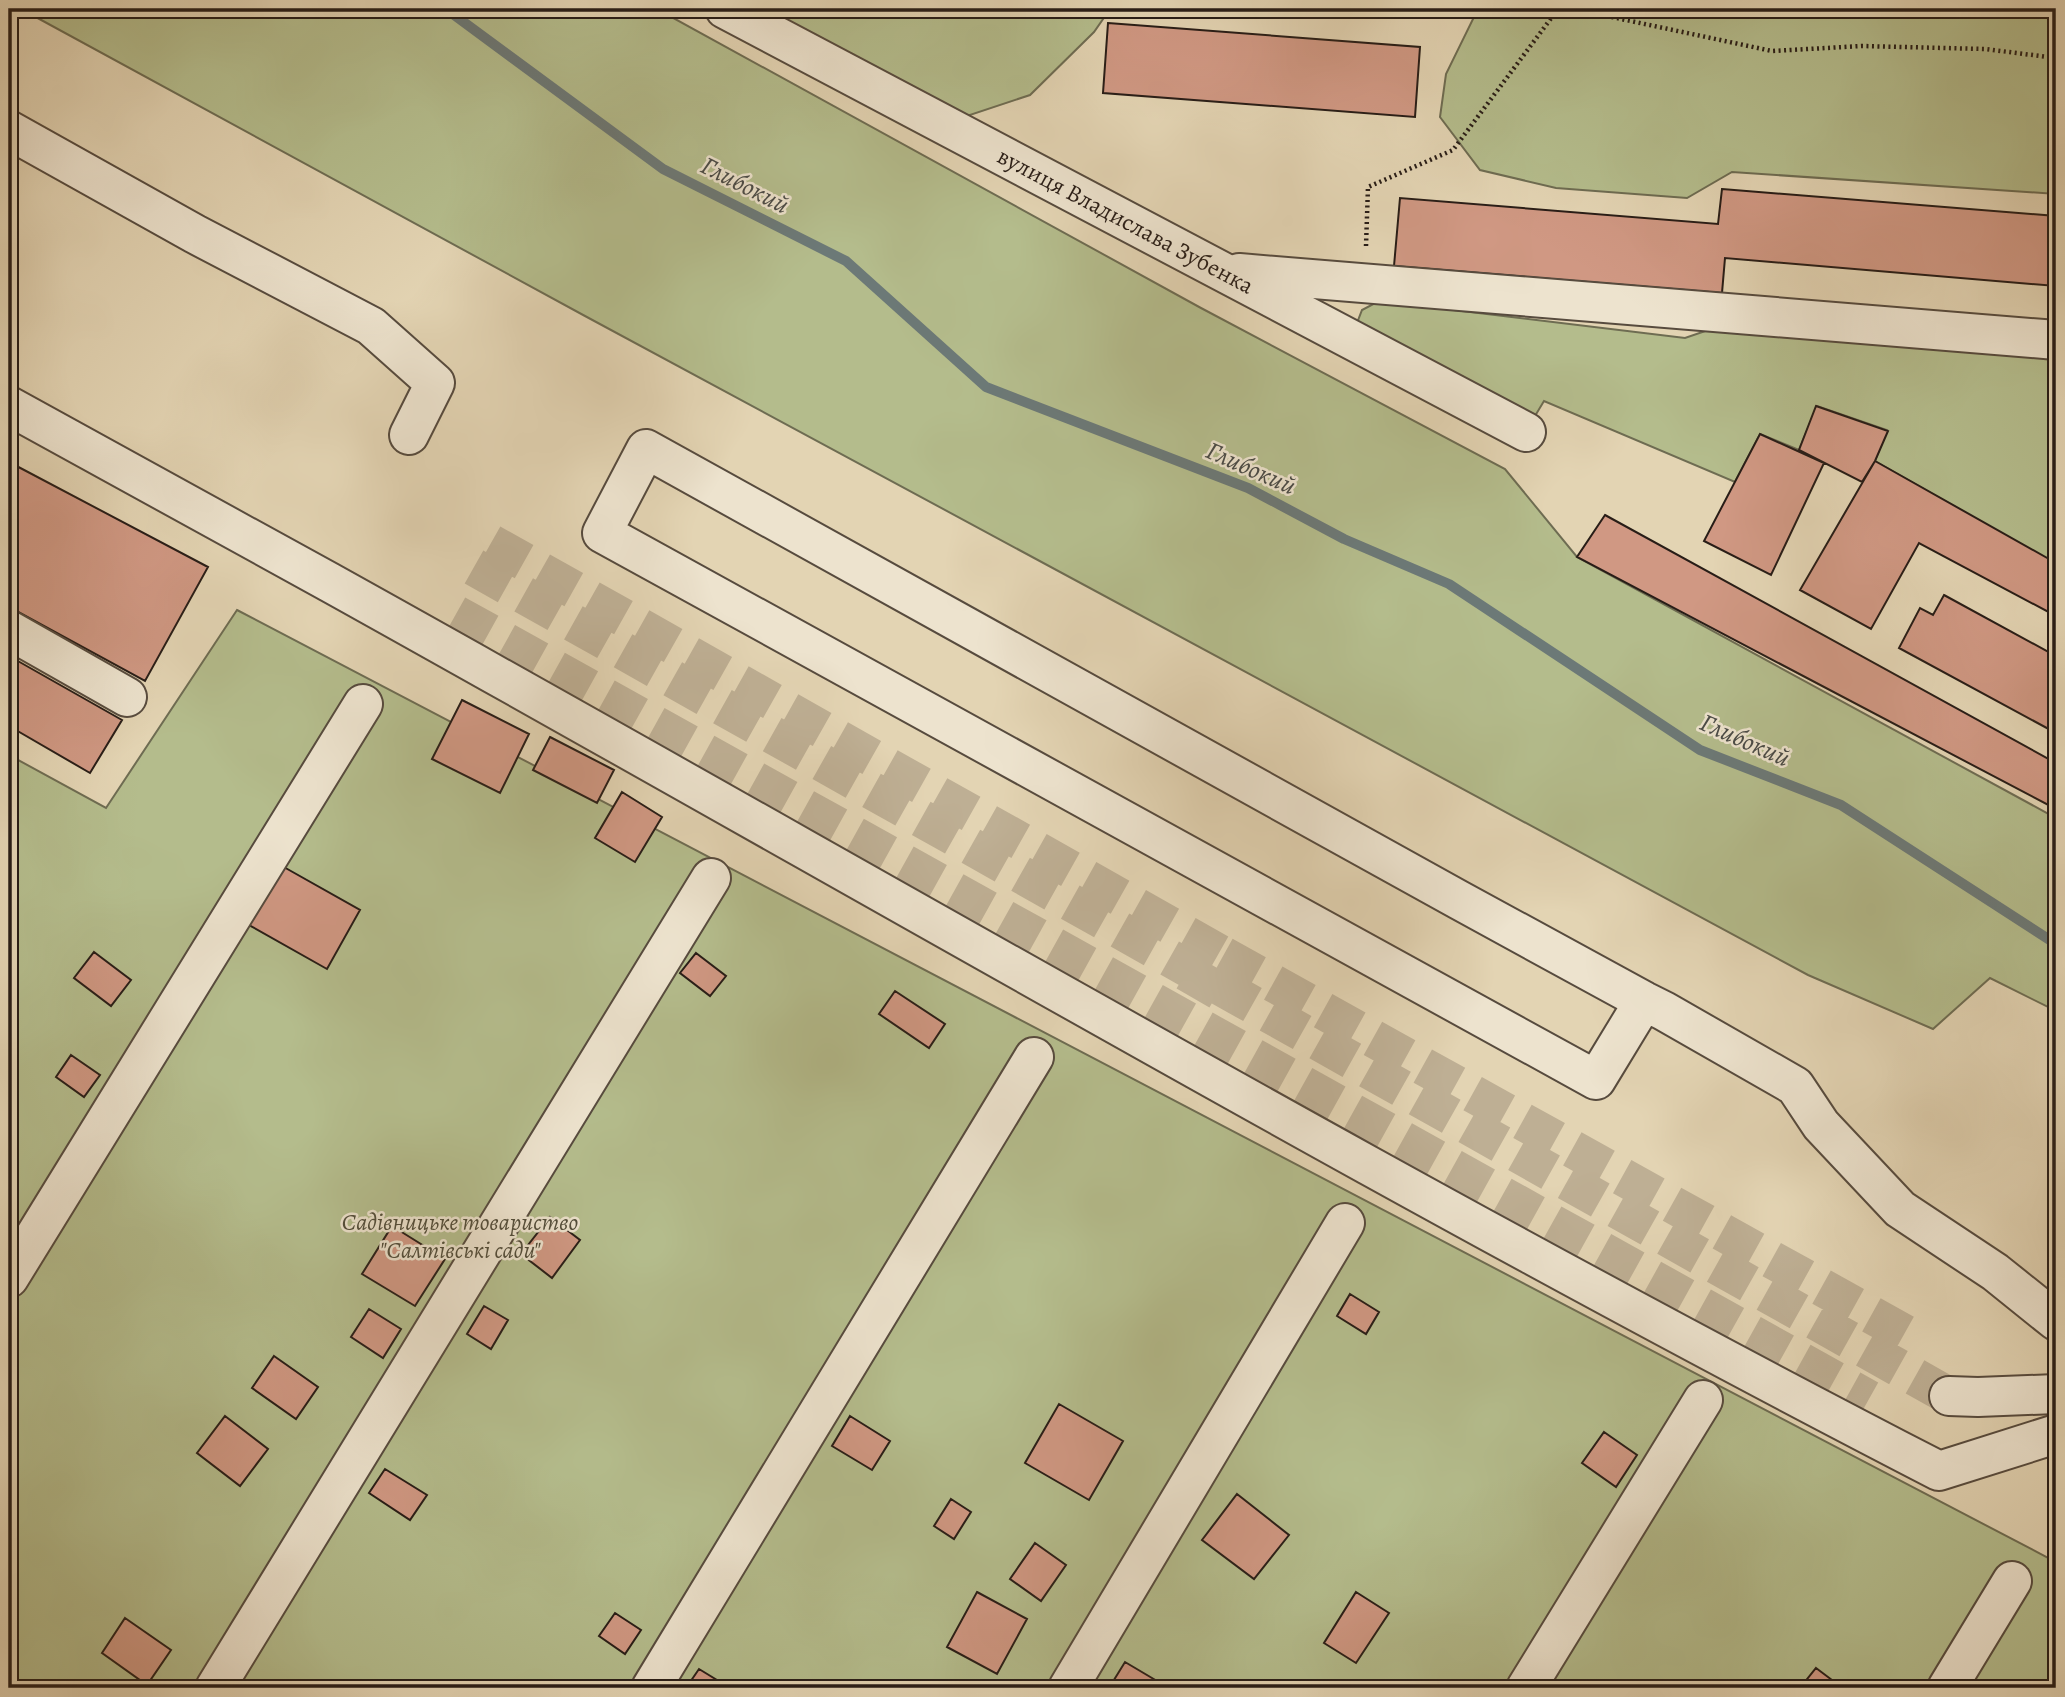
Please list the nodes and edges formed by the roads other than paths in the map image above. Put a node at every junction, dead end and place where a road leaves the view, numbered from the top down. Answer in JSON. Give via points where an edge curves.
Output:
{"nodes":[{"id":1,"x":725,"y":9,"type":"edge"},
{"id":2,"x":9,"y":130,"type":"edge"},
{"id":3,"x":1223,"y":272,"type":"junction"},
{"id":4,"x":2056,"y":340,"type":"edge"},
{"id":5,"x":9,"y":406,"type":"edge"},
{"id":6,"x":1526,"y":432,"type":"dead end"},
{"id":7,"x":409,"y":435,"type":"dead end"},
{"id":8,"x":9,"y":629,"type":"edge"},
{"id":9,"x":127,"y":697,"type":"dead end"},
{"id":10,"x":363,"y":704,"type":"dead end"},
{"id":11,"x":712,"y":878,"type":"dead end"},
{"id":12,"x":1644,"y":1000,"type":"junction"},
{"id":13,"x":1034,"y":1057,"type":"dead end"},
{"id":14,"x":1345,"y":1223,"type":"dead end"},
{"id":15,"x":9,"y":1278,"type":"edge"},
{"id":16,"x":2056,"y":1321,"type":"edge"},
{"id":17,"x":2056,"y":1394,"type":"edge"},
{"id":18,"x":1949,"y":1396,"type":"tunnel mouth"},
{"id":19,"x":1703,"y":1400,"type":"dead end"},
{"id":20,"x":2056,"y":1434,"type":"edge"},
{"id":21,"x":2012,"y":1581,"type":"dead end"},
{"id":22,"x":215,"y":1688,"type":"edge"},
{"id":23,"x":652,"y":1688,"type":"edge"},
{"id":24,"x":1068,"y":1688,"type":"edge"},
{"id":25,"x":1526,"y":1688,"type":"edge"},
{"id":26,"x":1947,"y":1688,"type":"edge"}],
"edges":[{"from":1,"to":3,"type":"lane","name":"вулиця Владислава Зубенка"},
{"from":2,"to":7,"type":"lane","via":[[371,326],[435,383]]},
{"from":3,"to":4,"type":"lane"},
{"from":3,"to":6,"type":"lane","name":"вулиця Владислава Зубенка"},
{"from":5,"to":20,"type":"lane","via":[[1161,1051],[1939,1471]]},
{"from":8,"to":9,"type":"lane"},
{"from":10,"to":15,"type":"lane"},
{"from":11,"to":22,"type":"lane"},
{"from":12,"to":12,"type":"lane","via":[[646,449],[602,533],[1596,1080]]},
{"from":12,"to":16,"type":"lane","via":[[1794,1086],[1821,1125],[1900,1209],[1995,1272]]},
{"from":13,"to":23,"type":"lane"},
{"from":14,"to":24,"type":"lane"},
{"from":17,"to":18,"type":"lane"},
{"from":19,"to":25,"type":"lane"},
{"from":21,"to":26,"type":"lane"}]}
